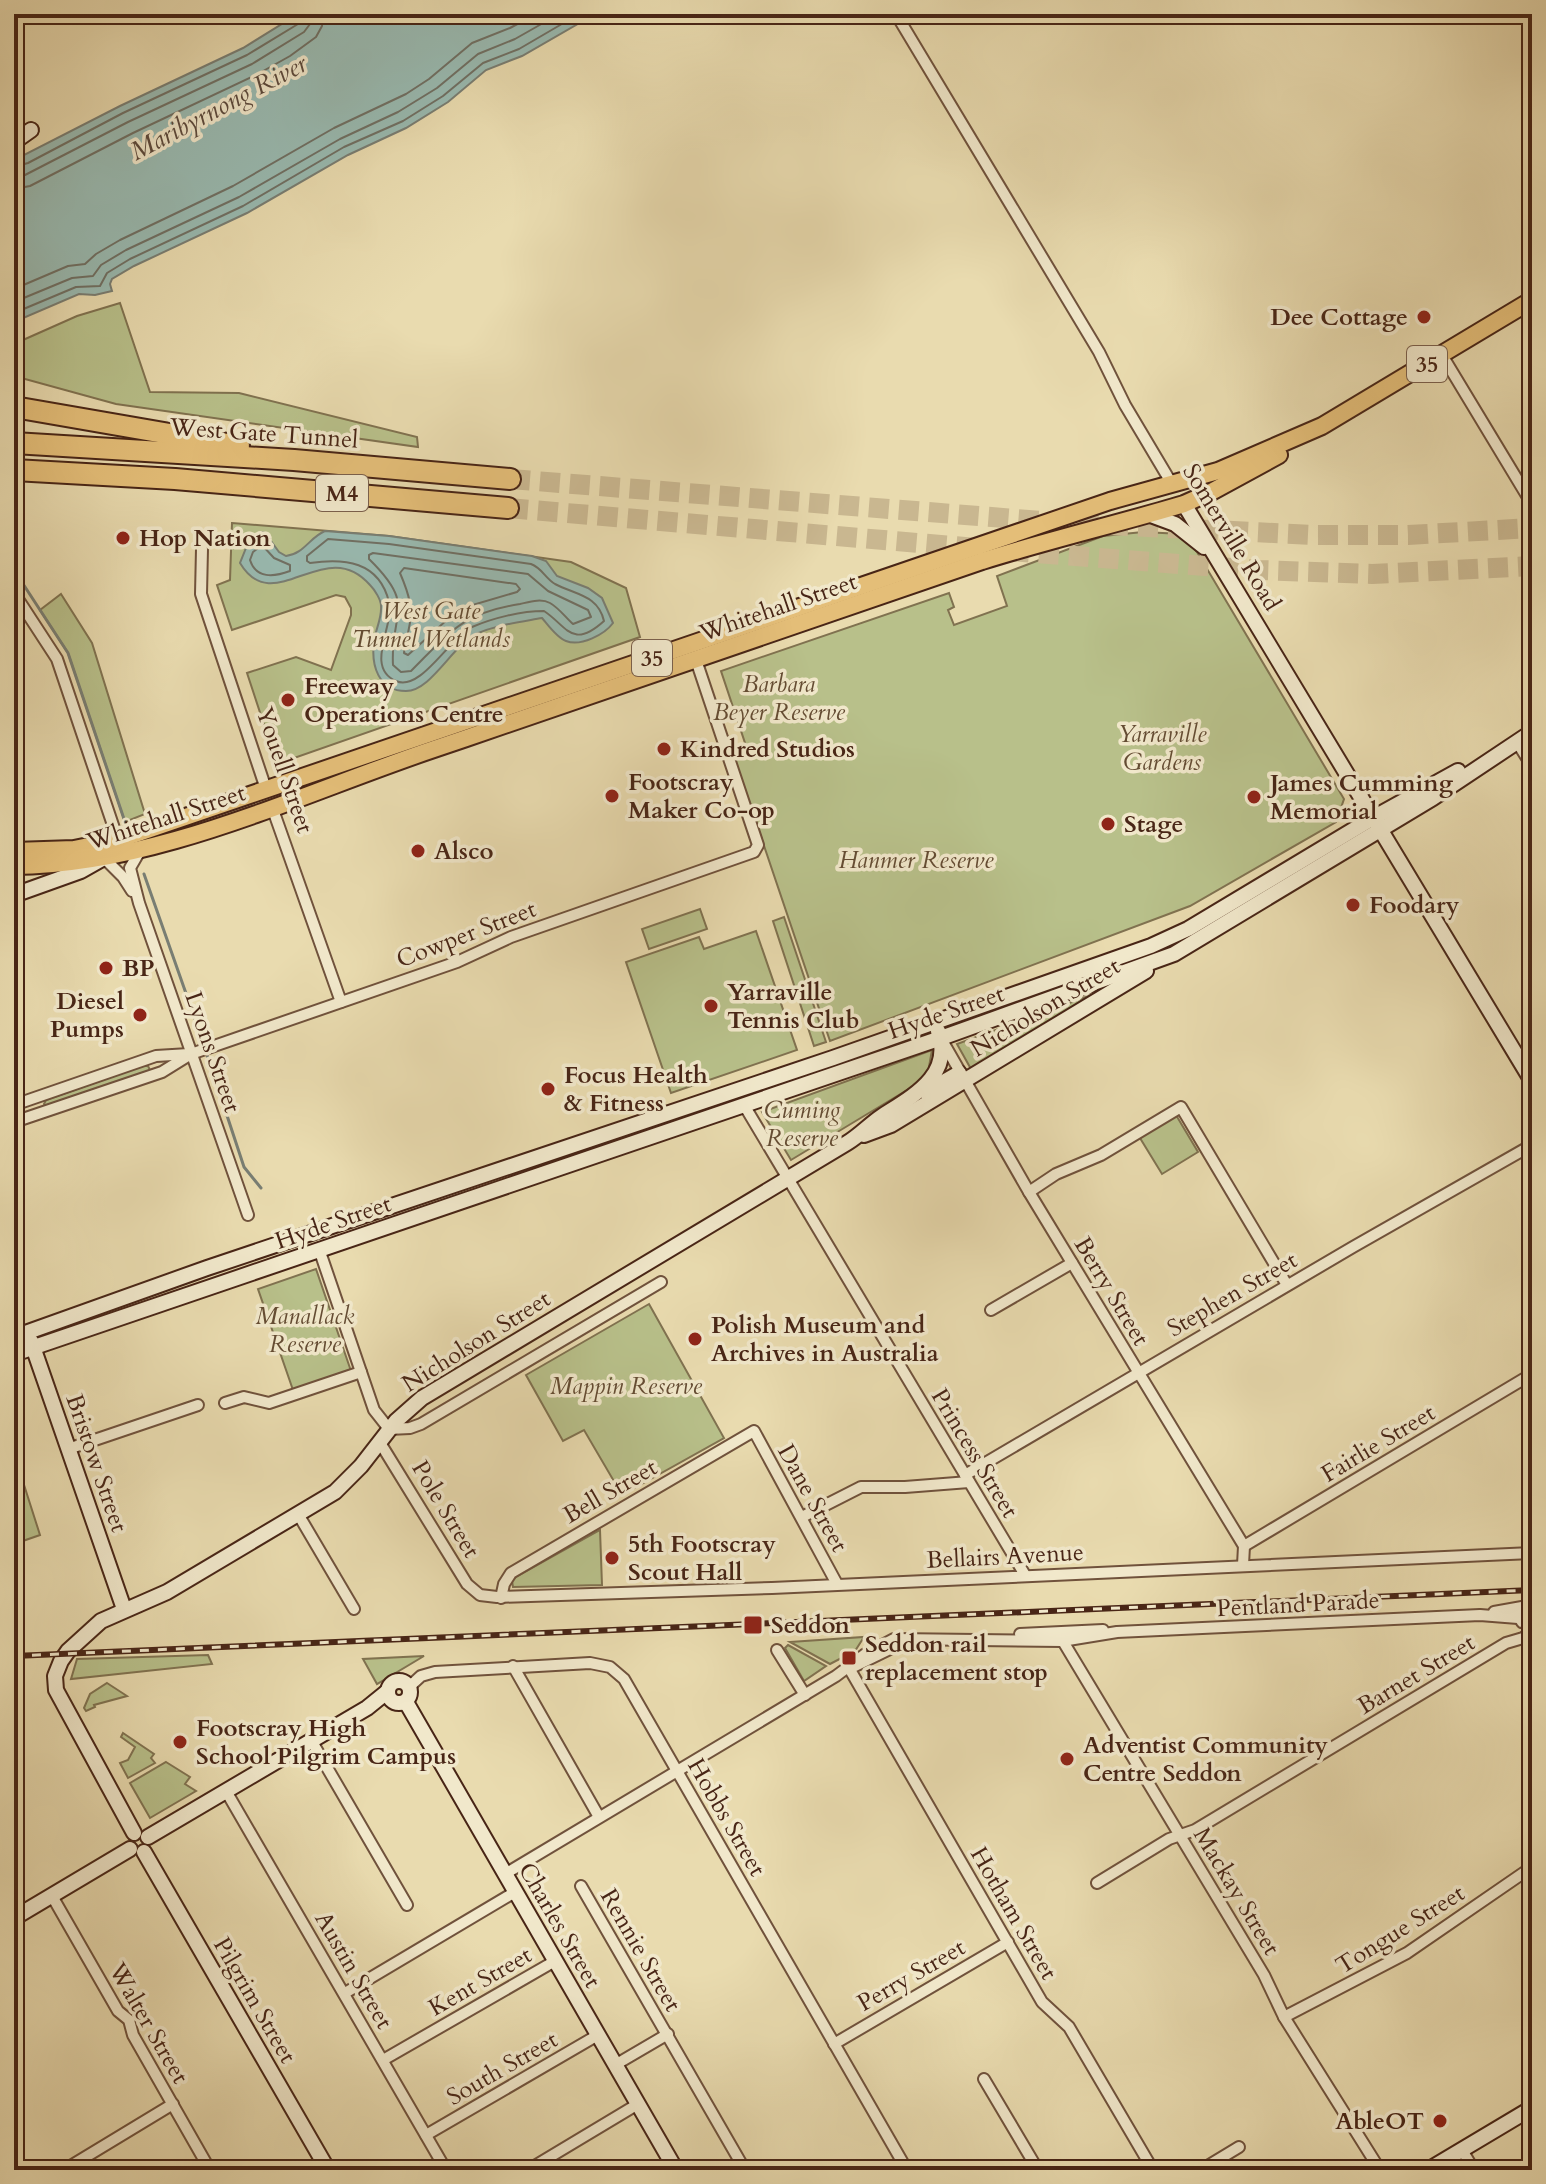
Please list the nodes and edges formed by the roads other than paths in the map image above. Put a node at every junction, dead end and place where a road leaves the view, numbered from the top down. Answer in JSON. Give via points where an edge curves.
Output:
{"nodes":[{"id":1,"x":896,"y":14,"type":"edge"},
{"id":2,"x":14,"y":132,"type":"edge"},
{"id":3,"x":14,"y":142,"type":"edge"},
{"id":4,"x":1532,"y":300,"type":"edge"},
{"id":5,"x":1442,"y":355,"type":"junction"},
{"id":6,"x":14,"y":407,"type":"edge"},
{"id":7,"x":1322,"y":426,"type":"junction"},
{"id":8,"x":14,"y":443,"type":"edge"},
{"id":9,"x":294,"y":460,"type":"junction"},
{"id":10,"x":14,"y":470,"type":"edge"},
{"id":11,"x":36,"y":477,"type":"junction"},
{"id":12,"x":510,"y":479,"type":"tunnel mouth"},
{"id":13,"x":14,"y":483,"type":"edge"},
{"id":14,"x":1172,"y":484,"type":"junction"},
{"id":15,"x":1184,"y":504,"type":"junction"},
{"id":16,"x":1532,"y":504,"type":"edge"},
{"id":17,"x":508,"y":508,"type":"tunnel mouth"},
{"id":18,"x":1148,"y":514,"type":"junction"},
{"id":19,"x":202,"y":549,"type":"dead end"},
{"id":20,"x":1221,"y":565,"type":"junction"},
{"id":21,"x":14,"y":593,"type":"edge"},
{"id":22,"x":693,"y":652,"type":"junction"},
{"id":23,"x":477,"y":726,"type":"junction"},
{"id":24,"x":1532,"y":732,"type":"edge"},
{"id":25,"x":1517,"y":742,"type":"junction"},
{"id":26,"x":1532,"y":766,"type":"edge"},
{"id":27,"x":266,"y":789,"type":"junction"},
{"id":28,"x":272,"y":807,"type":"junction"},
{"id":29,"x":1376,"y":824,"type":"junction"},
{"id":30,"x":118,"y":840,"type":"junction"},
{"id":31,"x":141,"y":849,"type":"junction"},
{"id":32,"x":14,"y":854,"type":"edge"},
{"id":33,"x":104,"y":858,"type":"junction"},
{"id":34,"x":14,"y":866,"type":"edge"},
{"id":35,"x":14,"y":895,"type":"edge"},
{"id":36,"x":139,"y":903,"type":"junction"},
{"id":37,"x":1174,"y":954,"type":"junction"},
{"id":38,"x":341,"y":1002,"type":"junction"},
{"id":39,"x":935,"y":1022,"type":"junction"},
{"id":40,"x":941,"y":1038,"type":"junction"},
{"id":41,"x":191,"y":1054,"type":"junction"},
{"id":42,"x":962,"y":1077,"type":"junction"},
{"id":43,"x":1532,"y":1081,"type":"edge"},
{"id":44,"x":734,"y":1091,"type":"junction"},
{"id":45,"x":14,"y":1105,"type":"edge"},
{"id":46,"x":744,"y":1105,"type":"junction"},
{"id":47,"x":897,"y":1107,"type":"junction"},
{"id":48,"x":14,"y":1122,"type":"edge"},
{"id":49,"x":1532,"y":1139,"type":"edge"},
{"id":50,"x":852,"y":1140,"type":"junction"},
{"id":51,"x":1532,"y":1145,"type":"edge"},
{"id":52,"x":1520,"y":1150,"type":"junction"},
{"id":53,"x":787,"y":1179,"type":"junction"},
{"id":54,"x":1029,"y":1192,"type":"junction"},
{"id":55,"x":248,"y":1215,"type":"dead end"},
{"id":56,"x":319,"y":1249,"type":"junction"},
{"id":57,"x":259,"y":1252,"type":"junction"},
{"id":58,"x":1072,"y":1263,"type":"junction"},
{"id":59,"x":265,"y":1268,"type":"junction"},
{"id":60,"x":661,"y":1282,"type":"dead end"},
{"id":61,"x":1287,"y":1285,"type":"junction"},
{"id":62,"x":991,"y":1310,"type":"dead end"},
{"id":63,"x":21,"y":1334,"type":"edge"},
{"id":64,"x":33,"y":1347,"type":"junction"},
{"id":65,"x":14,"y":1354,"type":"edge"},
{"id":66,"x":361,"y":1372,"type":"junction"},
{"id":67,"x":1138,"y":1373,"type":"junction"},
{"id":68,"x":1532,"y":1374,"type":"edge"},
{"id":69,"x":225,"y":1403,"type":"dead end"},
{"id":70,"x":198,"y":1405,"type":"dead end"},
{"id":71,"x":389,"y":1429,"type":"junction"},
{"id":72,"x":754,"y":1431,"type":"joint"},
{"id":73,"x":379,"y":1441,"type":"junction"},
{"id":74,"x":68,"y":1449,"type":"junction"},
{"id":75,"x":967,"y":1478,"type":"junction"},
{"id":76,"x":298,"y":1514,"type":"junction"},
{"id":77,"x":802,"y":1517,"type":"junction"},
{"id":78,"x":1244,"y":1546,"type":"junction"},
{"id":79,"x":1532,"y":1553,"type":"edge"},
{"id":80,"x":1243,"y":1565,"type":"junction"},
{"id":81,"x":1025,"y":1575,"type":"junction"},
{"id":82,"x":837,"y":1584,"type":"junction"},
{"id":83,"x":480,"y":1595,"type":"joint"},
{"id":84,"x":501,"y":1598,"type":"junction"},
{"id":85,"x":1528,"y":1607,"type":"edge"},
{"id":86,"x":124,"y":1609,"type":"junction"},
{"id":87,"x":354,"y":1609,"type":"dead end"},
{"id":88,"x":1480,"y":1615,"type":"junction"},
{"id":89,"x":1527,"y":1623,"type":"edge"},
{"id":90,"x":1060,"y":1637,"type":"junction"},
{"id":91,"x":777,"y":1650,"type":"dead end"},
{"id":92,"x":513,"y":1666,"type":"junction"},
{"id":93,"x":849,"y":1668,"type":"junction"},
{"id":94,"x":399,"y":1695,"type":"junction"},
{"id":95,"x":805,"y":1695,"type":"junction"},
{"id":96,"x":311,"y":1740,"type":"junction"},
{"id":97,"x":678,"y":1770,"type":"junction"},
{"id":98,"x":226,"y":1791,"type":"junction"},
{"id":99,"x":599,"y":1817,"type":"junction"},
{"id":100,"x":141,"y":1835,"type":"junction"},
{"id":101,"x":1181,"y":1836,"type":"junction"},
{"id":102,"x":137,"y":1850,"type":"junction"},
{"id":103,"x":1532,"y":1867,"type":"edge"},
{"id":104,"x":505,"y":1874,"type":"junction"},
{"id":105,"x":1097,"y":1883,"type":"dead end"},
{"id":106,"x":581,"y":1886,"type":"dead end"},
{"id":107,"x":515,"y":1892,"type":"junction"},
{"id":108,"x":52,"y":1896,"type":"junction"},
{"id":109,"x":407,"y":1905,"type":"dead end"},
{"id":110,"x":14,"y":1918,"type":"edge"},
{"id":111,"x":1008,"y":1942,"type":"junction"},
{"id":112,"x":555,"y":1961,"type":"junction"},
{"id":113,"x":345,"y":1993,"type":"junction"},
{"id":114,"x":1284,"y":2017,"type":"junction"},
{"id":115,"x":668,"y":2034,"type":"junction"},
{"id":116,"x":598,"y":2035,"type":"junction"},
{"id":117,"x":834,"y":2044,"type":"junction"},
{"id":118,"x":383,"y":2060,"type":"junction"},
{"id":119,"x":615,"y":2065,"type":"junction"},
{"id":120,"x":984,"y":2079,"type":"dead end"},
{"id":121,"x":173,"y":2104,"type":"junction"},
{"id":122,"x":638,"y":2104,"type":"junction"},
{"id":123,"x":1532,"y":2108,"type":"edge"},
{"id":124,"x":426,"y":2135,"type":"junction"},
{"id":125,"x":1239,"y":2147,"type":"dead end"},
{"id":126,"x":1462,"y":2150,"type":"junction"},
{"id":127,"x":64,"y":2170,"type":"edge"},
{"id":128,"x":210,"y":2170,"type":"edge"},
{"id":129,"x":328,"y":2170,"type":"edge"},
{"id":130,"x":446,"y":2170,"type":"edge"},
{"id":131,"x":528,"y":2170,"type":"edge"},
{"id":132,"x":676,"y":2170,"type":"edge"},
{"id":133,"x":745,"y":2170,"type":"edge"},
{"id":134,"x":907,"y":2170,"type":"edge"},
{"id":135,"x":1038,"y":2170,"type":"edge"},
{"id":136,"x":1153,"y":2170,"type":"edge"},
{"id":137,"x":1201,"y":2170,"type":"edge"},
{"id":138,"x":1380,"y":2170,"type":"edge"},
{"id":139,"x":1428,"y":2170,"type":"edge"},
{"id":140,"x":1474,"y":2170,"type":"edge"}],
"edges":[{"from":1,"to":14,"type":"street","name":"Somerville Road"},
{"from":2,"to":3,"type":"street","via":[[30,128]]},
{"from":4,"to":5,"type":"main road","name":"Whitehall Street","number":"35"},
{"from":5,"to":7,"type":"main road","name":"Whitehall Street","number":"35"},
{"from":5,"to":16,"type":"street"},
{"from":6,"to":9,"type":"highway"},
{"from":7,"to":14,"type":"main road","name":"Whitehall Street","number":"35","via":[[1230,466]]},
{"from":7,"to":15,"type":"main road","name":"Whitehall Street","number":"35","via":[[1256,468]]},
{"from":8,"to":9,"type":"highway","name":"West Gate Tunnel","number":"M4"},
{"from":9,"to":12,"type":"highway","name":"West Gate Tunnel","number":"M4"},
{"from":10,"to":11,"type":"highway","number":"M4"},
{"from":11,"to":13,"type":"highway"},
{"from":11,"to":17,"type":"highway","number":"M4","via":[[175,479]]},
{"from":14,"to":15,"type":"main road","name":"Somerville Road"},
{"from":14,"to":22,"type":"main road","name":"Whitehall Street","number":"35","via":[[1110,501]]},
{"from":15,"to":18,"type":"main road","name":"Whitehall Street","number":"35"},
{"from":15,"to":20,"type":"street","name":"Somerville Road"},
{"from":18,"to":20,"type":"street","via":[[1184,529]]},
{"from":18,"to":22,"type":"main road","name":"Whitehall Street","number":"35"},
{"from":19,"to":27,"type":"street","name":"Youell Street","via":[[201,594]]},
{"from":20,"to":29,"type":"street","name":"Somerville Road"},
{"from":21,"to":30,"type":"street","via":[[57,659]]},
{"from":22,"to":23,"type":"main road","name":"Whitehall Street","number":"35"},
{"from":22,"to":38,"type":"street","name":"Cowper Street","via":[[758,845],[754,852]]},
{"from":23,"to":27,"type":"main road","name":"Whitehall Street","number":"35"},
{"from":23,"to":28,"type":"main road","name":"Whitehall Street","number":"35"},
{"from":24,"to":25,"type":"street","name":"Hyde Street"},
{"from":25,"to":26,"type":"street"},
{"from":25,"to":29,"type":"street","name":"Hyde Street","via":[[1433,798]]},
{"from":27,"to":28,"type":"main road","name":"Youell Street"},
{"from":27,"to":30,"type":"main road","name":"Whitehall Street","number":"35"},
{"from":28,"to":31,"type":"main road","name":"Whitehall Street","number":"35"},
{"from":28,"to":38,"type":"street","name":"Youell Street"},
{"from":29,"to":37,"type":"street","name":"Hyde Street"},
{"from":29,"to":39,"type":"street","name":"Hyde Street","via":[[1179,934]]},
{"from":29,"to":43,"type":"street","name":"Somerville Road"},
{"from":30,"to":32,"type":"main road","name":"Whitehall Street","number":"35"},
{"from":31,"to":33,"type":"main road","name":"Whitehall Street","number":"35"},
{"from":31,"to":36,"type":"street","name":"Lyons Street","via":[[130,867]]},
{"from":33,"to":34,"type":"main road"},
{"from":33,"to":35,"type":"street","name":"Whitehall Street","number":"35"},
{"from":33,"to":36,"type":"street","name":"Lyons Street"},
{"from":36,"to":41,"type":"street","name":"Lyons Street"},
{"from":37,"to":40,"type":"street","name":"Hyde Street"},
{"from":37,"to":42,"type":"street","name":"Nicholson Street"},
{"from":38,"to":41,"type":"street","name":"Cowper Street"},
{"from":39,"to":40,"type":"street"},
{"from":39,"to":44,"type":"street","name":"Hyde Street"},
{"from":40,"to":42,"type":"street","name":"Berry Street"},
{"from":40,"to":46,"type":"street","name":"Hyde Street"},
{"from":40,"to":47,"type":"street","name":"Nicholson Street","via":[[935,1075]]},
{"from":41,"to":45,"type":"street","name":"Cowper Street","via":[[156,1056]]},
{"from":41,"to":48,"type":"street","name":"Cowper Street","via":[[162,1072]]},
{"from":41,"to":55,"type":"street","name":"Lyons Street"},
{"from":42,"to":47,"type":"street"},
{"from":42,"to":50,"type":"street","name":"Nicholson Street","via":[[885,1128]]},
{"from":42,"to":54,"type":"street","name":"Berry Street"},
{"from":44,"to":46,"type":"street"},
{"from":44,"to":57,"type":"street","name":"Hyde Street"},
{"from":46,"to":53,"type":"street","name":"Princess Street"},
{"from":46,"to":56,"type":"street","name":"Hyde Street"},
{"from":47,"to":50,"type":"street","name":"Nicholson Street"},
{"from":49,"to":52,"type":"street","name":"Stephen Street"},
{"from":50,"to":53,"type":"street","name":"Nicholson Street"},
{"from":51,"to":52,"type":"street","name":"Stephen Street"},
{"from":52,"to":61,"type":"street","name":"Stephen Street"},
{"from":53,"to":71,"type":"street","name":"Nicholson Street","via":[[422,1398]]},
{"from":53,"to":75,"type":"street","name":"Princess Street"},
{"from":54,"to":58,"type":"street","name":"Berry Street"},
{"from":54,"to":61,"type":"street","via":[[1181,1107]]},
{"from":56,"to":59,"type":"street","name":"Hyde Street"},
{"from":56,"to":66,"type":"street"},
{"from":57,"to":59,"type":"street"},
{"from":57,"to":63,"type":"street","name":"Hyde Street"},
{"from":58,"to":62,"type":"street"},
{"from":58,"to":67,"type":"street","name":"Berry Street"},
{"from":59,"to":64,"type":"street","name":"Hyde Street"},
{"from":60,"to":71,"type":"street","via":[[421,1424]]},
{"from":61,"to":67,"type":"street","name":"Stephen Street"},
{"from":63,"to":64,"type":"street","name":"Bristow Street"},
{"from":64,"to":65,"type":"street","name":"Hyde Street"},
{"from":64,"to":74,"type":"street","name":"Bristow Street"},
{"from":66,"to":69,"type":"street","via":[[269,1403],[244,1397]]},
{"from":66,"to":71,"type":"street","via":[[375,1412]]},
{"from":67,"to":75,"type":"street","name":"Stephen Street"},
{"from":67,"to":78,"type":"street","name":"Berry Street"},
{"from":68,"to":78,"type":"street","name":"Fairlie Street"},
{"from":70,"to":74,"type":"street"},
{"from":71,"to":73,"type":"street","name":"Nicholson Street"},
{"from":72,"to":77,"type":"street","name":"Dane Street"},
{"from":72,"to":84,"type":"street","name":"Bell Street","via":[[511,1573]]},
{"from":73,"to":76,"type":"street","name":"Nicholson Street","via":[[348,1481]]},
{"from":73,"to":83,"type":"street","name":"Pole Street","via":[[467,1584]]},
{"from":74,"to":86,"type":"street","name":"Bristow Street"},
{"from":75,"to":77,"type":"street","name":"Stephen Street","via":[[861,1487]]},
{"from":75,"to":81,"type":"street","name":"Princess Street"},
{"from":76,"to":86,"type":"street","name":"Nicholson Street","via":[[155,1598]]},
{"from":76,"to":87,"type":"street"},
{"from":77,"to":82,"type":"street","name":"Dane Street"},
{"from":78,"to":80,"type":"street"},
{"from":79,"to":80,"type":"street","name":"Bellairs Avenue"},
{"from":80,"to":81,"type":"street","name":"Bellairs Avenue"},
{"from":81,"to":82,"type":"street","name":"Bellairs Avenue"},
{"from":82,"to":84,"type":"street","name":"Bellairs Avenue"},
{"from":83,"to":84,"type":"street","name":"Bellairs Avenue"},
{"from":85,"to":88,"type":"street","name":"Pentland Parade"},
{"from":85,"to":89,"type":"street","name":"Barnet Street","via":[[1518,1612]]},
{"from":86,"to":100,"type":"street","name":"Nicholson Street","via":[[101,1621],[65,1654],[55,1676],[57,1693]]},
{"from":88,"to":89,"type":"street","name":"Pentland Parade"},
{"from":88,"to":90,"type":"street","name":"Pentland Parade","via":[[1096,1630]]},
{"from":89,"to":101,"type":"street","name":"Barnet Street","via":[[1506,1643]]},
{"from":90,"to":93,"type":"street","name":"Pentland Parade","via":[[1031,1632],[890,1640]]},
{"from":90,"to":101,"type":"street","name":"Mackay Street"},
{"from":91,"to":95,"type":"street"},
{"from":92,"to":94,"type":"street","name":"Hobbs Street","via":[[435,1672],[421,1676]]},
{"from":92,"to":97,"type":"street","name":"Hobbs Street","via":[[610,1667],[624,1679]]},
{"from":92,"to":99,"type":"street"},
{"from":93,"to":95,"type":"street","name":"Pentland Parade"},
{"from":93,"to":111,"type":"street","name":"Hotham Street"},
{"from":94,"to":96,"type":"street"},
{"from":94,"to":104,"type":"street","name":"Charles Street"},
{"from":95,"to":97,"type":"street","name":"Pentland Parade"},
{"from":96,"to":98,"type":"street"},
{"from":96,"to":109,"type":"street"},
{"from":97,"to":99,"type":"street","name":"Pentland Parade"},
{"from":97,"to":117,"type":"street","name":"Hobbs Street"},
{"from":98,"to":100,"type":"street"},
{"from":98,"to":113,"type":"street","name":"Austin Street"},
{"from":99,"to":104,"type":"street","name":"Pentland Parade"},
{"from":100,"to":102,"type":"street","via":[[129,1840]]},
{"from":101,"to":105,"type":"street","name":"Barnet Street"},
{"from":101,"to":114,"type":"street","name":"Mackay Street"},
{"from":102,"to":108,"type":"street"},
{"from":102,"to":129,"type":"street","name":"Pilgrim Street"},
{"from":103,"to":114,"type":"street","name":"Tongue Street","via":[[1407,1953]]},
{"from":104,"to":107,"type":"street","name":"Charles Street"},
{"from":106,"to":115,"type":"street","name":"Rennie Street"},
{"from":107,"to":112,"type":"street","name":"Charles Street"},
{"from":107,"to":113,"type":"street"},
{"from":108,"to":110,"type":"street"},
{"from":108,"to":121,"type":"street","name":"Walter Street","via":[[118,2011],[129,2020]]},
{"from":111,"to":117,"type":"street","name":"Perry Street"},
{"from":111,"to":136,"type":"street","name":"Hotham Street","via":[[1042,2002],[1069,2027]]},
{"from":112,"to":116,"type":"street","name":"Charles Street"},
{"from":112,"to":118,"type":"street","name":"Kent Street"},
{"from":113,"to":118,"type":"street","name":"Austin Street"},
{"from":114,"to":138,"type":"street","name":"Mackay Street"},
{"from":115,"to":119,"type":"street","name":"Rennie Street"},
{"from":115,"to":133,"type":"street","name":"Rennie Street"},
{"from":116,"to":119,"type":"street","name":"Charles Street"},
{"from":116,"to":124,"type":"street","name":"South Street"},
{"from":117,"to":134,"type":"street","name":"Hobbs Street"},
{"from":118,"to":124,"type":"street","name":"Austin Street"},
{"from":119,"to":122,"type":"street","name":"Charles Street"},
{"from":120,"to":135,"type":"street"},
{"from":121,"to":127,"type":"street"},
{"from":121,"to":128,"type":"street","name":"Walter Street"},
{"from":122,"to":131,"type":"street"},
{"from":122,"to":132,"type":"street","name":"Charles Street"},
{"from":123,"to":126,"type":"street"},
{"from":124,"to":130,"type":"street","name":"Austin Street"},
{"from":125,"to":137,"type":"street"},
{"from":126,"to":139,"type":"street"},
{"from":126,"to":140,"type":"street"}]}
